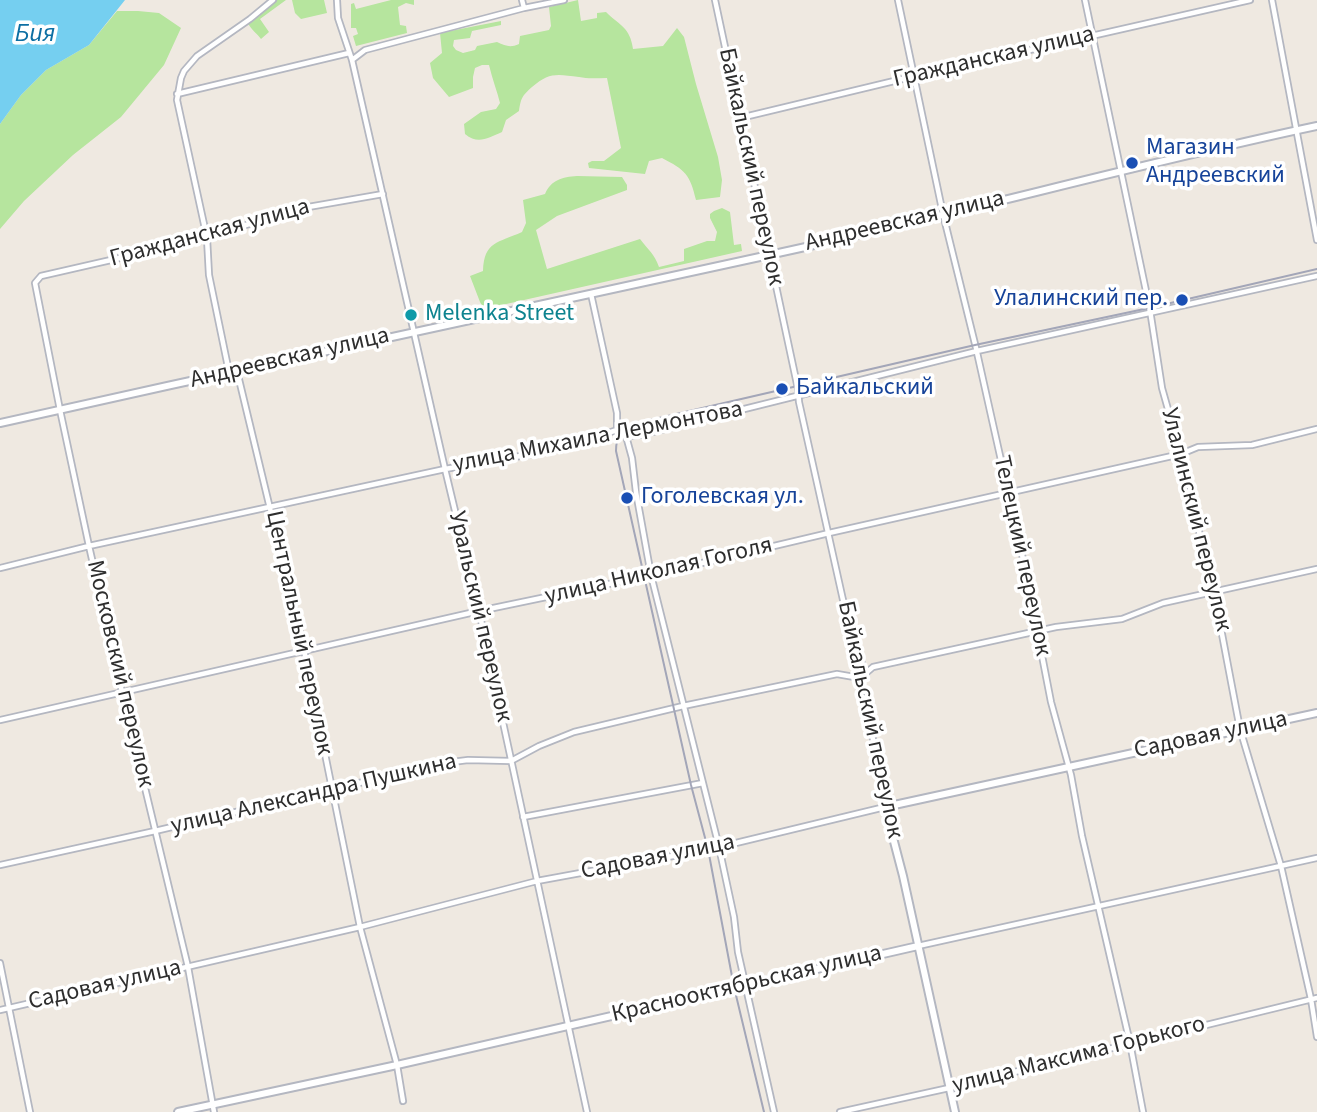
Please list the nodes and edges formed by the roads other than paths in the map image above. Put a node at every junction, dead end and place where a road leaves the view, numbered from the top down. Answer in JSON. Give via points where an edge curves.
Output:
{"nodes":[{"id":1,"x":273,"y":0,"type":"edge"},
{"id":2,"x":338,"y":0,"type":"edge"},
{"id":3,"x":522,"y":0,"type":"edge"},
{"id":4,"x":564,"y":0,"type":"edge"},
{"id":5,"x":715,"y":0,"type":"edge"},
{"id":6,"x":898,"y":0,"type":"edge"},
{"id":7,"x":1085,"y":0,"type":"edge"},
{"id":8,"x":1250,"y":0,"type":"edge"},
{"id":9,"x":1272,"y":0,"type":"edge"},
{"id":10,"x":524,"y":8,"type":"junction"},
{"id":11,"x":1093,"y":36,"type":"junction"},
{"id":12,"x":349,"y":53,"type":"junction"},
{"id":13,"x":352,"y":60,"type":"junction"},
{"id":14,"x":915,"y":76,"type":"junction"},
{"id":15,"x":177,"y":94,"type":"junction"},
{"id":16,"x":740,"y":118,"type":"junction"},
{"id":17,"x":1317,"y":126,"type":"edge"},
{"id":18,"x":1296,"y":130,"type":"junction"},
{"id":19,"x":1120,"y":170,"type":"junction"},
{"id":20,"x":383,"y":194,"type":"junction"},
{"id":21,"x":943,"y":214,"type":"junction"},
{"id":22,"x":207,"y":238,"type":"junction"},
{"id":23,"x":1317,"y":240,"type":"edge"},
{"id":24,"x":770,"y":255,"type":"junction"},
{"id":25,"x":1317,"y":276,"type":"edge"},
{"id":26,"x":38,"y":278,"type":"joint"},
{"id":27,"x":591,"y":293,"type":"junction"},
{"id":28,"x":1150,"y":313,"type":"junction"},
{"id":29,"x":414,"y":331,"type":"junction"},
{"id":30,"x":976,"y":351,"type":"junction"},
{"id":31,"x":237,"y":370,"type":"junction"},
{"id":32,"x":229,"y":372,"type":"junction"},
{"id":33,"x":799,"y":395,"type":"junction"},
{"id":34,"x":60,"y":410,"type":"junction"},
{"id":35,"x":0,"y":423,"type":"edge"},
{"id":36,"x":1317,"y":429,"type":"edge"},
{"id":37,"x":617,"y":430,"type":"junction"},
{"id":38,"x":626,"y":436,"type":"junction"},
{"id":39,"x":1181,"y":454,"type":"junction"},
{"id":40,"x":445,"y":469,"type":"junction"},
{"id":41,"x":1008,"y":493,"type":"junction"},
{"id":42,"x":271,"y":507,"type":"junction"},
{"id":43,"x":829,"y":533,"type":"junction"},
{"id":44,"x":89,"y":546,"type":"junction"},
{"id":45,"x":0,"y":568,"type":"edge"},
{"id":46,"x":1317,"y":569,"type":"edge"},
{"id":47,"x":651,"y":575,"type":"junction"},
{"id":48,"x":1214,"y":592,"type":"junction"},
{"id":49,"x":479,"y":611,"type":"junction"},
{"id":50,"x":1037,"y":631,"type":"junction"},
{"id":51,"x":304,"y":650,"type":"junction"},
{"id":52,"x":860,"y":678,"type":"junction"},
{"id":53,"x":122,"y":692,"type":"junction"},
{"id":54,"x":683,"y":706,"type":"junction"},
{"id":55,"x":1317,"y":713,"type":"edge"},
{"id":56,"x":0,"y":720,"type":"edge"},
{"id":57,"x":1240,"y":729,"type":"junction"},
{"id":58,"x":511,"y":761,"type":"junction"},
{"id":59,"x":1068,"y":766,"type":"junction"},
{"id":60,"x":703,"y":783,"type":"junction"},
{"id":61,"x":331,"y":788,"type":"junction"},
{"id":62,"x":885,"y":807,"type":"junction"},
{"id":63,"x":523,"y":817,"type":"junction"},
{"id":64,"x":155,"y":831,"type":"junction"},
{"id":65,"x":719,"y":846,"type":"junction"},
{"id":66,"x":1317,"y":858,"type":"edge"},
{"id":67,"x":0,"y":865,"type":"edge"},
{"id":68,"x":1281,"y":866,"type":"junction"},
{"id":69,"x":537,"y":881,"type":"junction"},
{"id":70,"x":1098,"y":905,"type":"junction"},
{"id":71,"x":360,"y":928,"type":"junction"},
{"id":72,"x":918,"y":946,"type":"junction"},
{"id":73,"x":0,"y":964,"type":"edge"},
{"id":74,"x":188,"y":967,"type":"junction"},
{"id":75,"x":747,"y":985,"type":"junction"},
{"id":76,"x":1317,"y":998,"type":"edge"},
{"id":77,"x":1311,"y":999,"type":"junction"},
{"id":78,"x":9,"y":1008,"type":"junction"},
{"id":79,"x":0,"y":1010,"type":"edge"},
{"id":80,"x":569,"y":1026,"type":"junction"},
{"id":81,"x":1317,"y":1037,"type":"edge"},
{"id":82,"x":1130,"y":1043,"type":"junction"},
{"id":83,"x":397,"y":1065,"type":"junction"},
{"id":84,"x":949,"y":1088,"type":"junction"},
{"id":85,"x":403,"y":1101,"type":"dead end"},
{"id":86,"x":213,"y":1108,"type":"edge"},
{"id":87,"x":30,"y":1112,"type":"edge"},
{"id":88,"x":178,"y":1112,"type":"edge"},
{"id":89,"x":587,"y":1112,"type":"edge"},
{"id":90,"x":774,"y":1112,"type":"edge"},
{"id":91,"x":840,"y":1112,"type":"edge"},
{"id":92,"x":955,"y":1112,"type":"edge"},
{"id":93,"x":1143,"y":1112,"type":"edge"}],
"edges":[{"from":1,"to":15,"type":"street","via":[[197,56],[184,71]]},
{"from":2,"to":12,"type":"street","name":"Уральский переулок","via":[[338,18]]},
{"from":3,"to":10,"type":"street"},
{"from":4,"to":10,"type":"street"},
{"from":5,"to":16,"type":"street","name":"Байкальский переулок"},
{"from":6,"to":14,"type":"street","name":"Телецкий переулок"},
{"from":7,"to":11,"type":"street","name":"Улалинский переулок"},
{"from":8,"to":11,"type":"street","name":"Гражданская улица"},
{"from":9,"to":18,"type":"street"},
{"from":10,"to":13,"type":"street","via":[[365,50]]},
{"from":11,"to":14,"type":"street","name":"Гражданская улица"},
{"from":11,"to":19,"type":"street","name":"Улалинский переулок"},
{"from":12,"to":13,"type":"street","name":"Уральский переулок"},
{"from":12,"to":15,"type":"street"},
{"from":13,"to":20,"type":"street","name":"Уральский переулок"},
{"from":14,"to":16,"type":"street","name":"Гражданская улица"},
{"from":14,"to":21,"type":"street","name":"Телецкий переулок"},
{"from":15,"to":22,"type":"street"},
{"from":16,"to":24,"type":"street","name":"Байкальский переулок"},
{"from":17,"to":18,"type":"main road","name":"Андреевская улица"},
{"from":18,"to":19,"type":"main road","name":"Андреевская улица"},
{"from":18,"to":23,"type":"street"},
{"from":19,"to":21,"type":"main road","name":"Андреевская улица"},
{"from":19,"to":28,"type":"street","name":"Улалинский переулок"},
{"from":20,"to":22,"type":"street","name":"Гражданская улица","via":[[291,210]]},
{"from":20,"to":29,"type":"street","name":"Уральский переулок"},
{"from":21,"to":24,"type":"main road","name":"Андреевская улица"},
{"from":21,"to":30,"type":"street","name":"Телецкий переулок"},
{"from":22,"to":26,"type":"street","name":"Гражданская улица"},
{"from":22,"to":32,"type":"street","via":[[209,275]]},
{"from":24,"to":27,"type":"main road","name":"Андреевская улица"},
{"from":24,"to":33,"type":"street","name":"Байкальский переулок"},
{"from":25,"to":28,"type":"street","name":"улица Михаила Лермонтова"},
{"from":26,"to":34,"type":"street","name":"Московский переулок","via":[[35,285]]},
{"from":27,"to":29,"type":"main road","name":"Андреевская улица"},
{"from":27,"to":37,"type":"street"},
{"from":28,"to":30,"type":"street","name":"улица Михаила Лермонтова"},
{"from":28,"to":39,"type":"street","name":"Улалинский переулок","via":[[1162,388]]},
{"from":29,"to":31,"type":"main road","name":"Андреевская улица"},
{"from":29,"to":40,"type":"street","name":"Уральский переулок"},
{"from":30,"to":33,"type":"street","name":"улица Михаила Лермонтова"},
{"from":30,"to":41,"type":"street","name":"Телецкий переулок"},
{"from":31,"to":32,"type":"main road","name":"Андреевская улица"},
{"from":31,"to":42,"type":"street","name":"Центральный переулок"},
{"from":32,"to":34,"type":"main road","name":"Андреевская улица"},
{"from":33,"to":38,"type":"street","name":"улица Михаила Лермонтова"},
{"from":33,"to":43,"type":"street","name":"Байкальский переулок"},
{"from":34,"to":35,"type":"main road","name":"Андреевская улица"},
{"from":34,"to":44,"type":"street","name":"Московский переулок"},
{"from":36,"to":39,"type":"street","name":"улица Николая Гоголя","via":[[1252,445],[1198,447]]},
{"from":37,"to":38,"type":"street","name":"улица Михаила Лермонтова"},
{"from":37,"to":40,"type":"street","name":"улица Михаила Лермонтова","via":[[555,450]]},
{"from":38,"to":47,"type":"street"},
{"from":39,"to":41,"type":"street","name":"улица Николая Гоголя"},
{"from":39,"to":48,"type":"street","name":"Улалинский переулок"},
{"from":40,"to":42,"type":"street","name":"улица Михаила Лермонтова"},
{"from":40,"to":49,"type":"street","name":"Уральский переулок"},
{"from":41,"to":43,"type":"street","name":"улица Николая Гоголя"},
{"from":41,"to":50,"type":"street","name":"Телецкий переулок"},
{"from":42,"to":44,"type":"street","name":"улица Михаила Лермонтова"},
{"from":42,"to":51,"type":"street","name":"Центральный переулок"},
{"from":43,"to":47,"type":"street","name":"улица Николая Гоголя"},
{"from":43,"to":52,"type":"street","name":"Байкальский переулок","via":[[862,664]]},
{"from":44,"to":45,"type":"street","name":"улица Михаила Лермонтова"},
{"from":44,"to":53,"type":"street","name":"Московский переулок"},
{"from":46,"to":48,"type":"street","name":"улица Александра Пушкина"},
{"from":47,"to":49,"type":"street","name":"улица Николая Гоголя"},
{"from":47,"to":54,"type":"street"},
{"from":48,"to":50,"type":"street","name":"улица Александра Пушкина","via":[[1163,603],[1122,619]]},
{"from":48,"to":57,"type":"street","name":"Улалинский переулок"},
{"from":49,"to":51,"type":"street","name":"улица Николая Гоголя"},
{"from":49,"to":58,"type":"street","name":"Уральский переулок"},
{"from":50,"to":52,"type":"street","name":"улица Александра Пушкина","via":[[873,667]]},
{"from":50,"to":59,"type":"street","name":"Телецкий переулок"},
{"from":51,"to":53,"type":"street","name":"улица Николая Гоголя"},
{"from":51,"to":61,"type":"street","name":"Центральный переулок"},
{"from":52,"to":54,"type":"street","name":"улица Александра Пушкина","via":[[837,674]]},
{"from":52,"to":62,"type":"street","name":"Байкальский переулок"},
{"from":53,"to":56,"type":"street","name":"улица Николая Гоголя"},
{"from":53,"to":64,"type":"street","name":"Московский переулок"},
{"from":54,"to":58,"type":"street","name":"улица Александра Пушкина","via":[[574,732]]},
{"from":54,"to":60,"type":"street"},
{"from":55,"to":57,"type":"main road","name":"Садовая улица"},
{"from":57,"to":59,"type":"main road","name":"Садовая улица"},
{"from":57,"to":68,"type":"street","name":"Улалинский переулок"},
{"from":58,"to":61,"type":"street","name":"улица Александра Пушкина","via":[[456,761]]},
{"from":58,"to":63,"type":"street","name":"Уральский переулок"},
{"from":59,"to":62,"type":"main road","name":"Садовая улица"},
{"from":59,"to":70,"type":"street","name":"Телецкий переулок"},
{"from":60,"to":63,"type":"street"},
{"from":60,"to":65,"type":"street"},
{"from":61,"to":64,"type":"street","name":"улица Александра Пушкина"},
{"from":61,"to":71,"type":"street","name":"Центральный переулок"},
{"from":62,"to":65,"type":"street","name":"Садовая улица"},
{"from":62,"to":72,"type":"main road","name":"Байкальский переулок"},
{"from":63,"to":69,"type":"street","name":"Уральский переулок"},
{"from":64,"to":67,"type":"street","name":"улица Александра Пушкина"},
{"from":64,"to":74,"type":"street","name":"Московский переулок"},
{"from":65,"to":69,"type":"street","name":"Садовая улица"},
{"from":65,"to":75,"type":"street"},
{"from":66,"to":68,"type":"street","name":"Краснооктябрьская улица"},
{"from":68,"to":70,"type":"street","name":"Краснооктябрьская улица"},
{"from":68,"to":77,"type":"street","name":"Улалинский переулок"},
{"from":69,"to":71,"type":"street","name":"Садовая улица"},
{"from":69,"to":80,"type":"street","name":"Уральский переулок"},
{"from":70,"to":72,"type":"street","name":"Краснооктябрьская улица"},
{"from":70,"to":82,"type":"street","name":"Телецкий переулок"},
{"from":71,"to":74,"type":"street","name":"Садовая улица"},
{"from":71,"to":83,"type":"street","name":"Центральный переулок"},
{"from":72,"to":75,"type":"main road","name":"Краснооктябрьская улица"},
{"from":72,"to":84,"type":"main road","name":"Байкальский переулок"},
{"from":73,"to":78,"type":"street"},
{"from":74,"to":78,"type":"street","name":"Садовая улица"},
{"from":74,"to":86,"type":"street","name":"Московский переулок"},
{"from":75,"to":80,"type":"main road","name":"Краснооктябрьская улица"},
{"from":75,"to":90,"type":"street"},
{"from":76,"to":77,"type":"street","name":"улица Максима Горького"},
{"from":77,"to":81,"type":"street","name":"Улалинский переулок"},
{"from":77,"to":82,"type":"street","name":"улица Максима Горького"},
{"from":78,"to":79,"type":"street","name":"Садовая улица"},
{"from":78,"to":87,"type":"street"},
{"from":80,"to":83,"type":"main road","name":"Краснооктябрьская улица"},
{"from":80,"to":89,"type":"street","name":"Уральский переулок"},
{"from":82,"to":84,"type":"street","name":"улица Максима Горького"},
{"from":82,"to":93,"type":"street","name":"Телецкий переулок"},
{"from":83,"to":85,"type":"street","name":"Центральный переулок"},
{"from":83,"to":86,"type":"main road","name":"Краснооктябрьская улица"},
{"from":84,"to":91,"type":"street","name":"улица Максима Горького"},
{"from":84,"to":92,"type":"main road","name":"Байкальский переулок"},
{"from":86,"to":88,"type":"main road","name":"Краснооктябрьская улица"}]}
